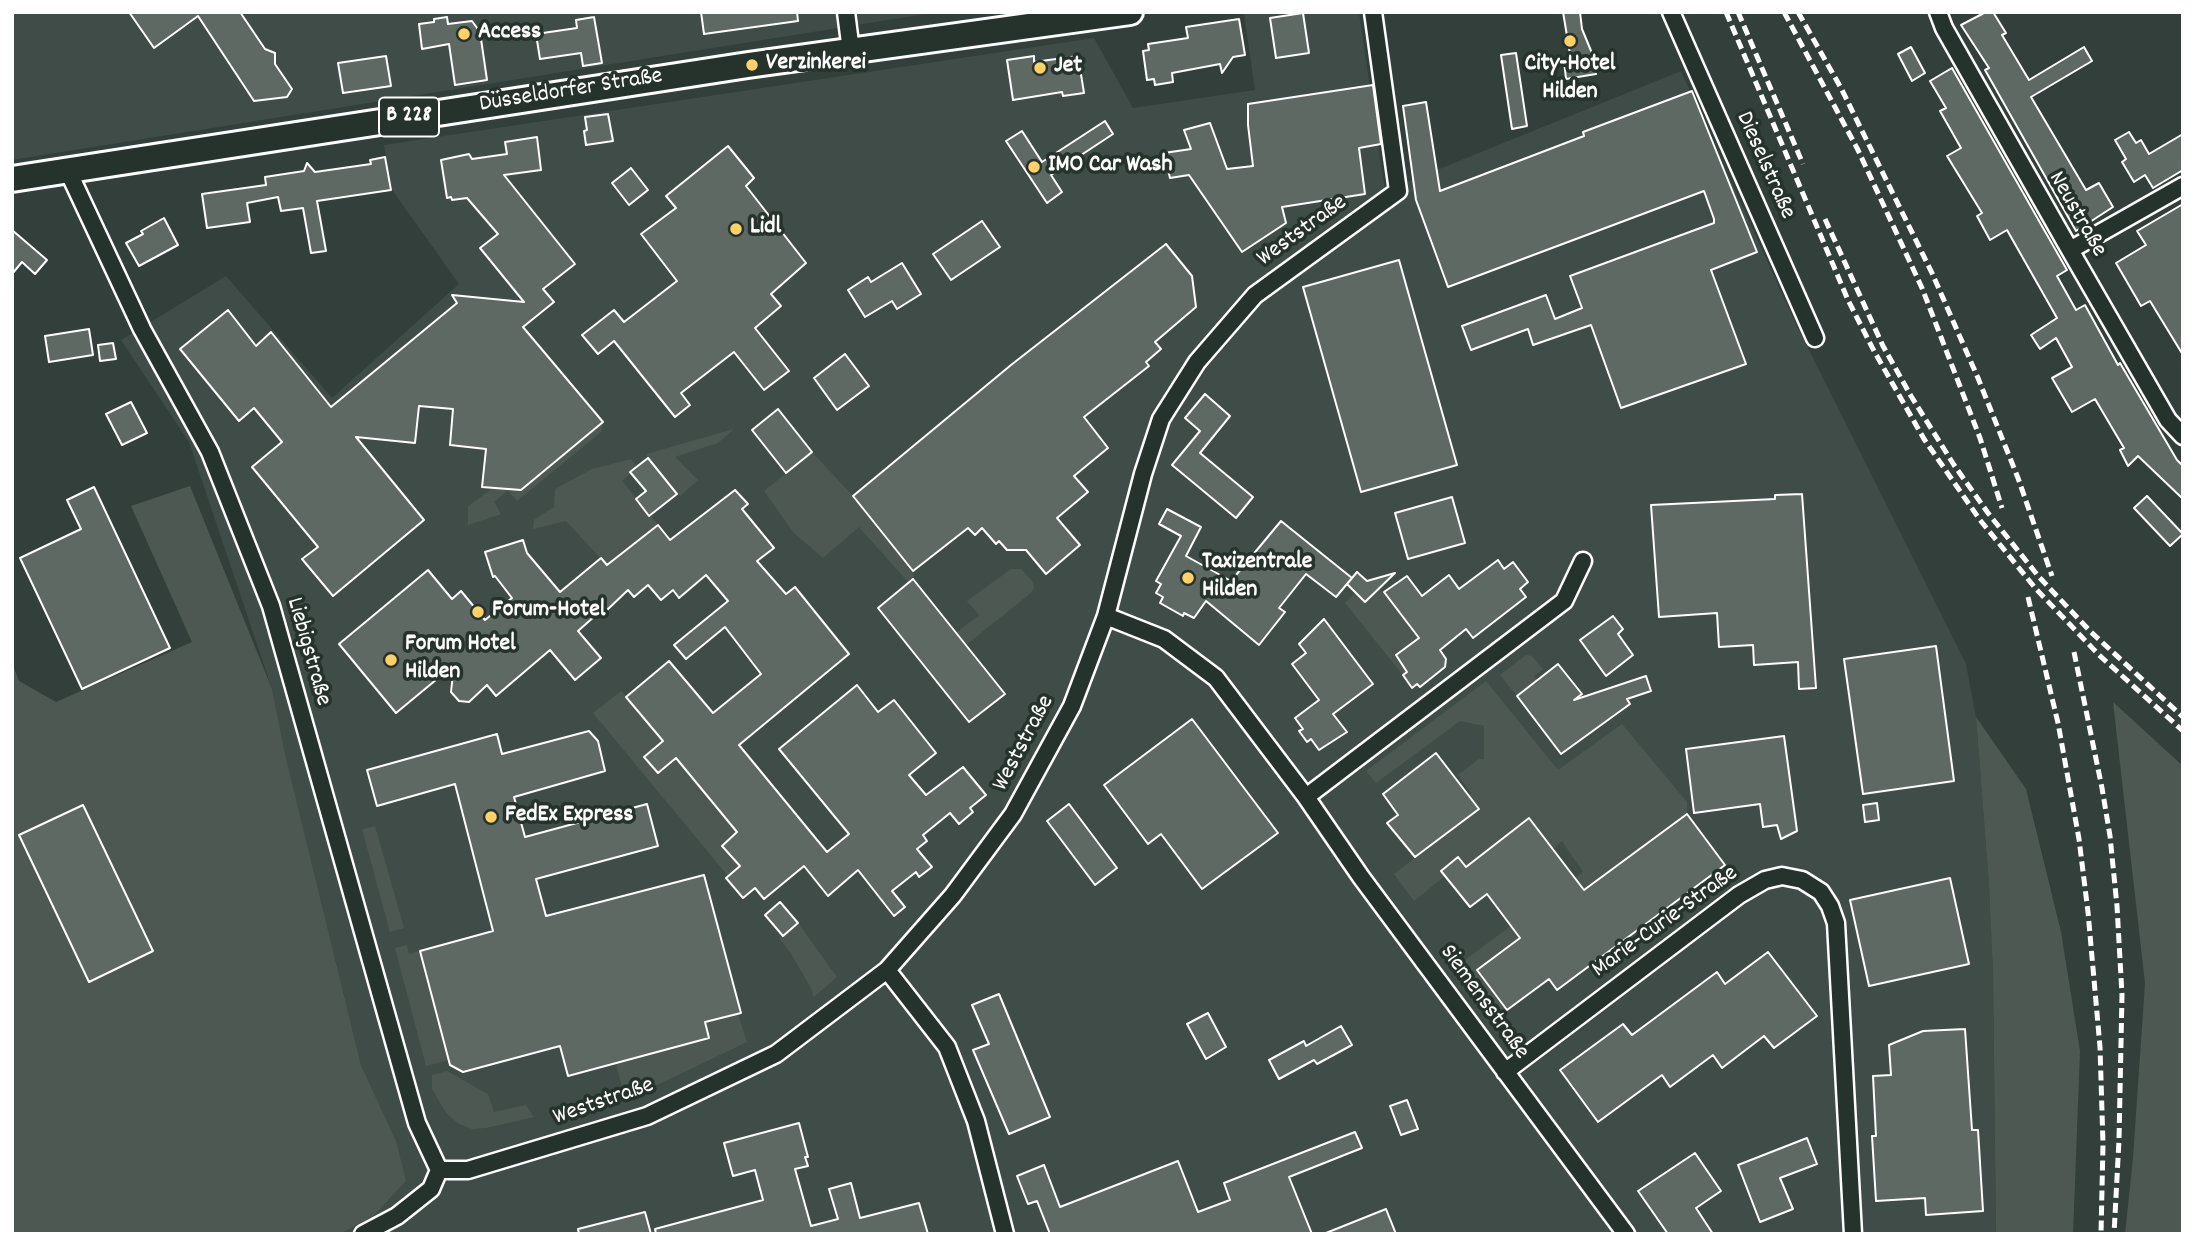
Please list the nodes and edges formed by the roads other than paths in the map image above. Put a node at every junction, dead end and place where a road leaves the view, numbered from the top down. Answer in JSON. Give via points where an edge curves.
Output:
{"nodes":[{"id":1,"x":846,"y":12,"type":"edge"},
{"id":2,"x":1130,"y":12,"type":"edge"},
{"id":3,"x":1373,"y":12,"type":"edge"},
{"id":4,"x":1671,"y":12,"type":"edge"},
{"id":5,"x":1938,"y":12,"type":"edge"},
{"id":6,"x":851,"y":51,"type":"junction"},
{"id":7,"x":68,"y":172,"type":"junction"},
{"id":8,"x":12,"y":179,"type":"edge"},
{"id":9,"x":2183,"y":187,"type":"edge"},
{"id":10,"x":2070,"y":250,"type":"junction"},
{"id":11,"x":1815,"y":338,"type":"dead end"},
{"id":12,"x":2183,"y":436,"type":"edge"},
{"id":13,"x":1583,"y":561,"type":"dead end"},
{"id":14,"x":1106,"y":616,"type":"junction"},
{"id":15,"x":1306,"y":797,"type":"junction"},
{"id":16,"x":887,"y":970,"type":"junction"},
{"id":17,"x":1505,"y":1072,"type":"junction"},
{"id":18,"x":439,"y":1170,"type":"junction"},
{"id":19,"x":363,"y":1234,"type":"edge"},
{"id":20,"x":1004,"y":1234,"type":"edge"},
{"id":21,"x":1626,"y":1234,"type":"edge"},
{"id":22,"x":1853,"y":1234,"type":"edge"}],
"edges":[{"from":1,"to":6,"type":"street"},
{"from":2,"to":6,"type":"main road","name":"Düsseldorfer Straße","number":"B 228"},
{"from":3,"to":14,"type":"street","name":"Weststraße","via":[[1398,191],[1255,295],[1197,362],[1161,419]]},
{"from":4,"to":11,"type":"street","name":"Dieselstraße"},
{"from":5,"to":10,"type":"street","name":"Neustraße"},
{"from":6,"to":7,"type":"main road","name":"Düsseldorfer Straße","number":"B 228"},
{"from":7,"to":8,"type":"main road","name":"Düsseldorfer Straße","number":"B 228"},
{"from":7,"to":18,"type":"street","name":"Liebigstraße","via":[[142,329],[210,452],[271,606],[417,1123]]},
{"from":9,"to":10,"type":"street"},
{"from":10,"to":12,"type":"street","name":"Neustraße","via":[[2168,420]]},
{"from":13,"to":15,"type":"street","via":[[1564,601]]},
{"from":14,"to":15,"type":"street","name":"Siemensstraße","via":[[1164,639],[1216,678]]},
{"from":14,"to":16,"type":"street","name":"Weststraße","via":[[1072,706],[1013,814],[953,895]]},
{"from":15,"to":17,"type":"street","name":"Siemensstraße"},
{"from":16,"to":18,"type":"street","name":"Weststraße","via":[[776,1054],[647,1116],[468,1170]]},
{"from":16,"to":20,"type":"street","via":[[947,1047],[976,1122]]},
{"from":17,"to":21,"type":"street","name":"Siemensstraße"},
{"from":17,"to":22,"type":"street","name":"Marie-Curie-Straße","via":[[1739,895],[1765,880],[1782,876],[1802,880],[1821,892],[1836,923]]},
{"from":18,"to":19,"type":"street","via":[[432,1189]]}]}
